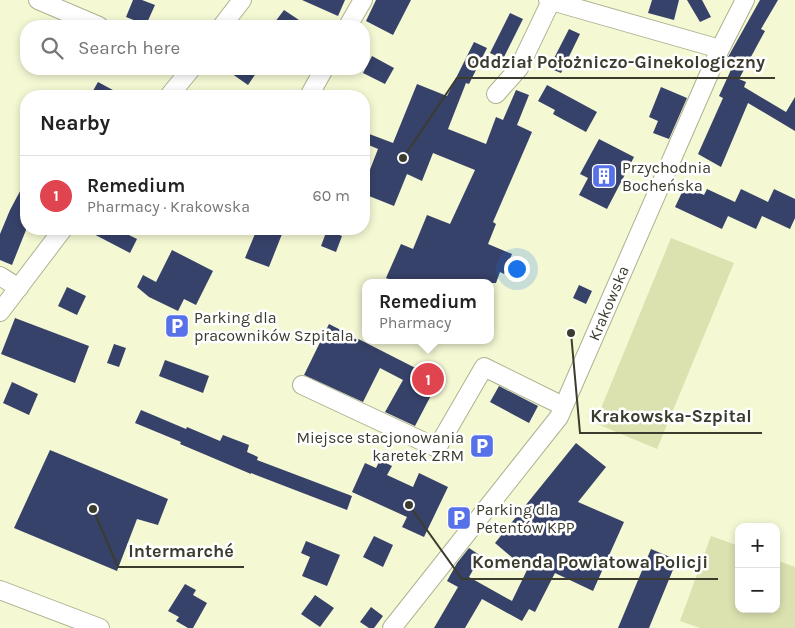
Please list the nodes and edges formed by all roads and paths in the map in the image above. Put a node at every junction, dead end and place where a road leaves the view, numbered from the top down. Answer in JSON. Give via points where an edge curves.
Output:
{"nodes":[{"id":1,"x":38,"y":0,"type":"edge"},
{"id":2,"x":242,"y":0,"type":"edge"},
{"id":3,"x":363,"y":0,"type":"edge"},
{"id":4,"x":745,"y":0,"type":"edge"},
{"id":5,"x":550,"y":1,"type":"edge"},
{"id":6,"x":85,"y":20,"type":"edge"},
{"id":7,"x":227,"y":20,"type":"edge"},
{"id":8,"x":351,"y":20,"type":"edge"},
{"id":9,"x":720,"y":49,"type":"junction"},
{"id":10,"x":186,"y":75,"type":"edge"},
{"id":11,"x":321,"y":75,"type":"edge"},
{"id":12,"x":174,"y":90,"type":"edge"},
{"id":13,"x":312,"y":90,"type":"edge"},
{"id":14,"x":496,"y":94,"type":"dead end"},
{"id":15,"x":59,"y":235,"type":"edge"},
{"id":16,"x":0,"y":276,"type":"edge"},
{"id":17,"x":19,"y":288,"type":"junction"},
{"id":18,"x":0,"y":312,"type":"edge"},
{"id":19,"x":302,"y":385,"type":"dead end"},
{"id":20,"x":563,"y":406,"type":"junction"},
{"id":21,"x":0,"y":590,"type":"edge"},
{"id":22,"x":81,"y":625,"type":"edge"},
{"id":23,"x":100,"y":628,"type":"edge"},
{"id":24,"x":392,"y":628,"type":"edge"}],
"edges":[{"from":1,"to":6,"type":"street"},
{"from":2,"to":7,"type":"street"},
{"from":3,"to":8,"type":"street"},
{"from":4,"to":9,"type":"street","name":"Krakowska"},
{"from":5,"to":9,"type":"street"},
{"from":5,"to":14,"type":"street","via":[[519,68]]},
{"from":9,"to":20,"type":"street","name":"Krakowska"},
{"from":10,"to":12,"type":"street"},
{"from":11,"to":13,"type":"street"},
{"from":15,"to":17,"type":"street"},
{"from":16,"to":17,"type":"street"},
{"from":17,"to":18,"type":"street"},
{"from":19,"to":20,"type":"street","via":[[437,448],[484,367]]},
{"from":20,"to":24,"type":"street","name":"Krakowska","via":[[559,417]]},
{"from":21,"to":22,"type":"street"},
{"from":22,"to":23,"type":"street"}]}
